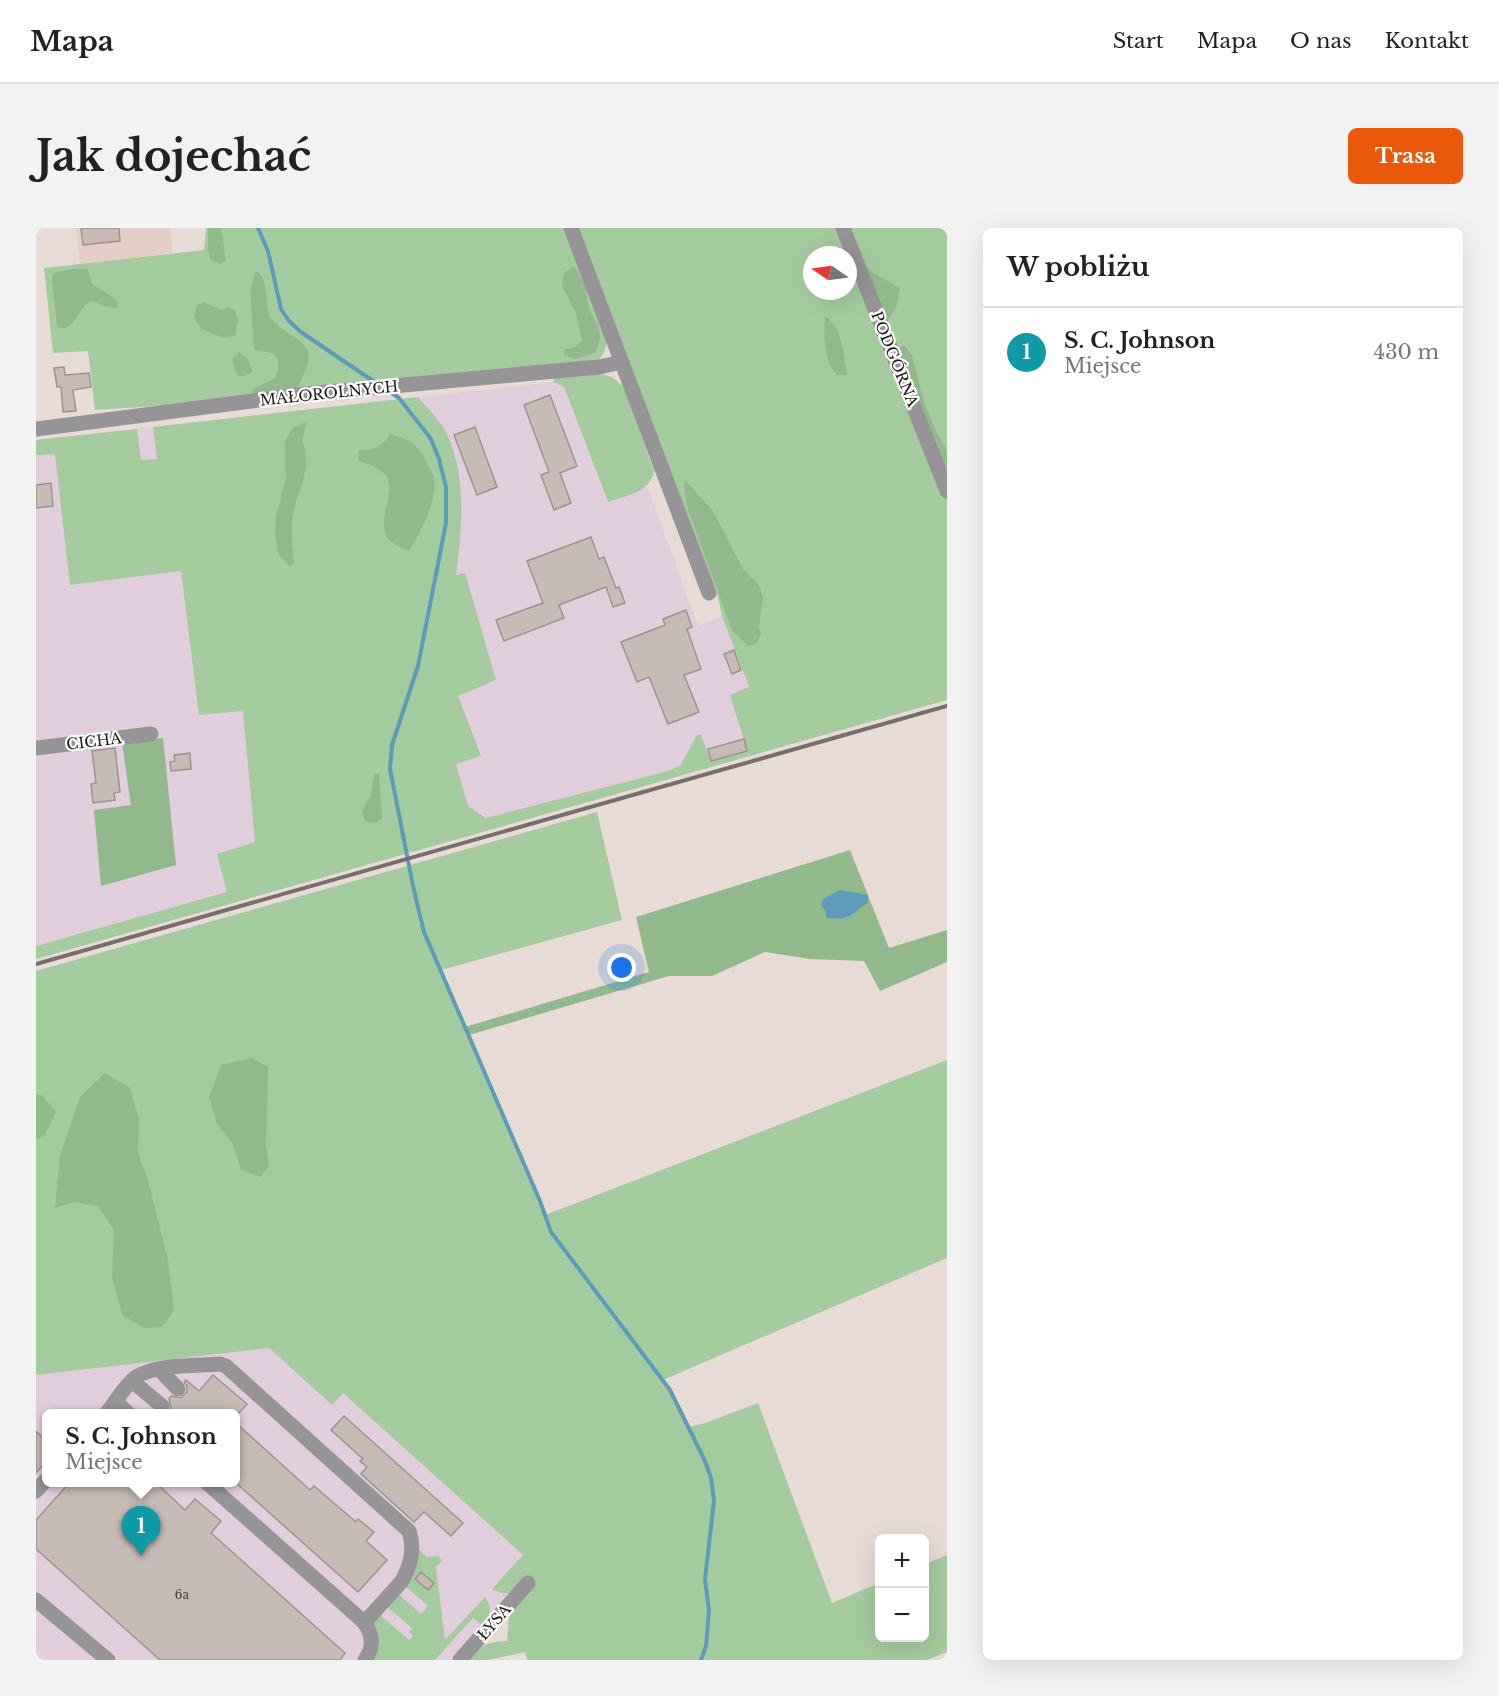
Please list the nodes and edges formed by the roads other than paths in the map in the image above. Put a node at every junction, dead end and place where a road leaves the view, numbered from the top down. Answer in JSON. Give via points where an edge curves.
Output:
{"nodes":[{"id":1,"x":571,"y":228,"type":"edge"},
{"id":2,"x":843,"y":228,"type":"edge"},
{"id":3,"x":622,"y":362,"type":"junction"},
{"id":4,"x":36,"y":429,"type":"edge"},
{"id":5,"x":947,"y":491,"type":"edge"},
{"id":6,"x":709,"y":593,"type":"dead end"},
{"id":7,"x":151,"y":734,"type":"dead end"},
{"id":8,"x":36,"y":748,"type":"edge"},
{"id":9,"x":160,"y":1370,"type":"junction"},
{"id":10,"x":132,"y":1381,"type":"junction"},
{"id":11,"x":178,"y":1389,"type":"dead end"},
{"id":12,"x":162,"y":1406,"type":"dead end"},
{"id":13,"x":111,"y":1408,"type":"edge"},
{"id":14,"x":212,"y":1487,"type":"edge"},
{"id":15,"x":528,"y":1583,"type":"dead end"},
{"id":16,"x":36,"y":1600,"type":"edge"},
{"id":17,"x":364,"y":1623,"type":"junction"},
{"id":18,"x":108,"y":1660,"type":"edge"},
{"id":19,"x":364,"y":1660,"type":"edge"},
{"id":20,"x":460,"y":1660,"type":"edge"}],
"edges":[{"from":1,"to":3,"type":"street"},
{"from":2,"to":5,"type":"street","name":"PODGÓRNA"},
{"from":3,"to":4,"type":"street","name":"MAŁOROLNYCH","via":[[306,394]]},
{"from":3,"to":6,"type":"street"},
{"from":7,"to":8,"type":"street","name":"CICHA"},
{"from":9,"to":10,"type":"street","via":[[146,1372]]},
{"from":9,"to":11,"type":"street"},
{"from":9,"to":17,"type":"street","via":[[226,1366],[407,1528],[413,1548],[406,1573]]},
{"from":10,"to":12,"type":"street"},
{"from":10,"to":13,"type":"street"},
{"from":14,"to":17,"type":"street"},
{"from":15,"to":20,"type":"street","name":"ŁYSA"},
{"from":16,"to":18,"type":"street"},
{"from":17,"to":19,"type":"street","via":[[372,1642]]}]}
